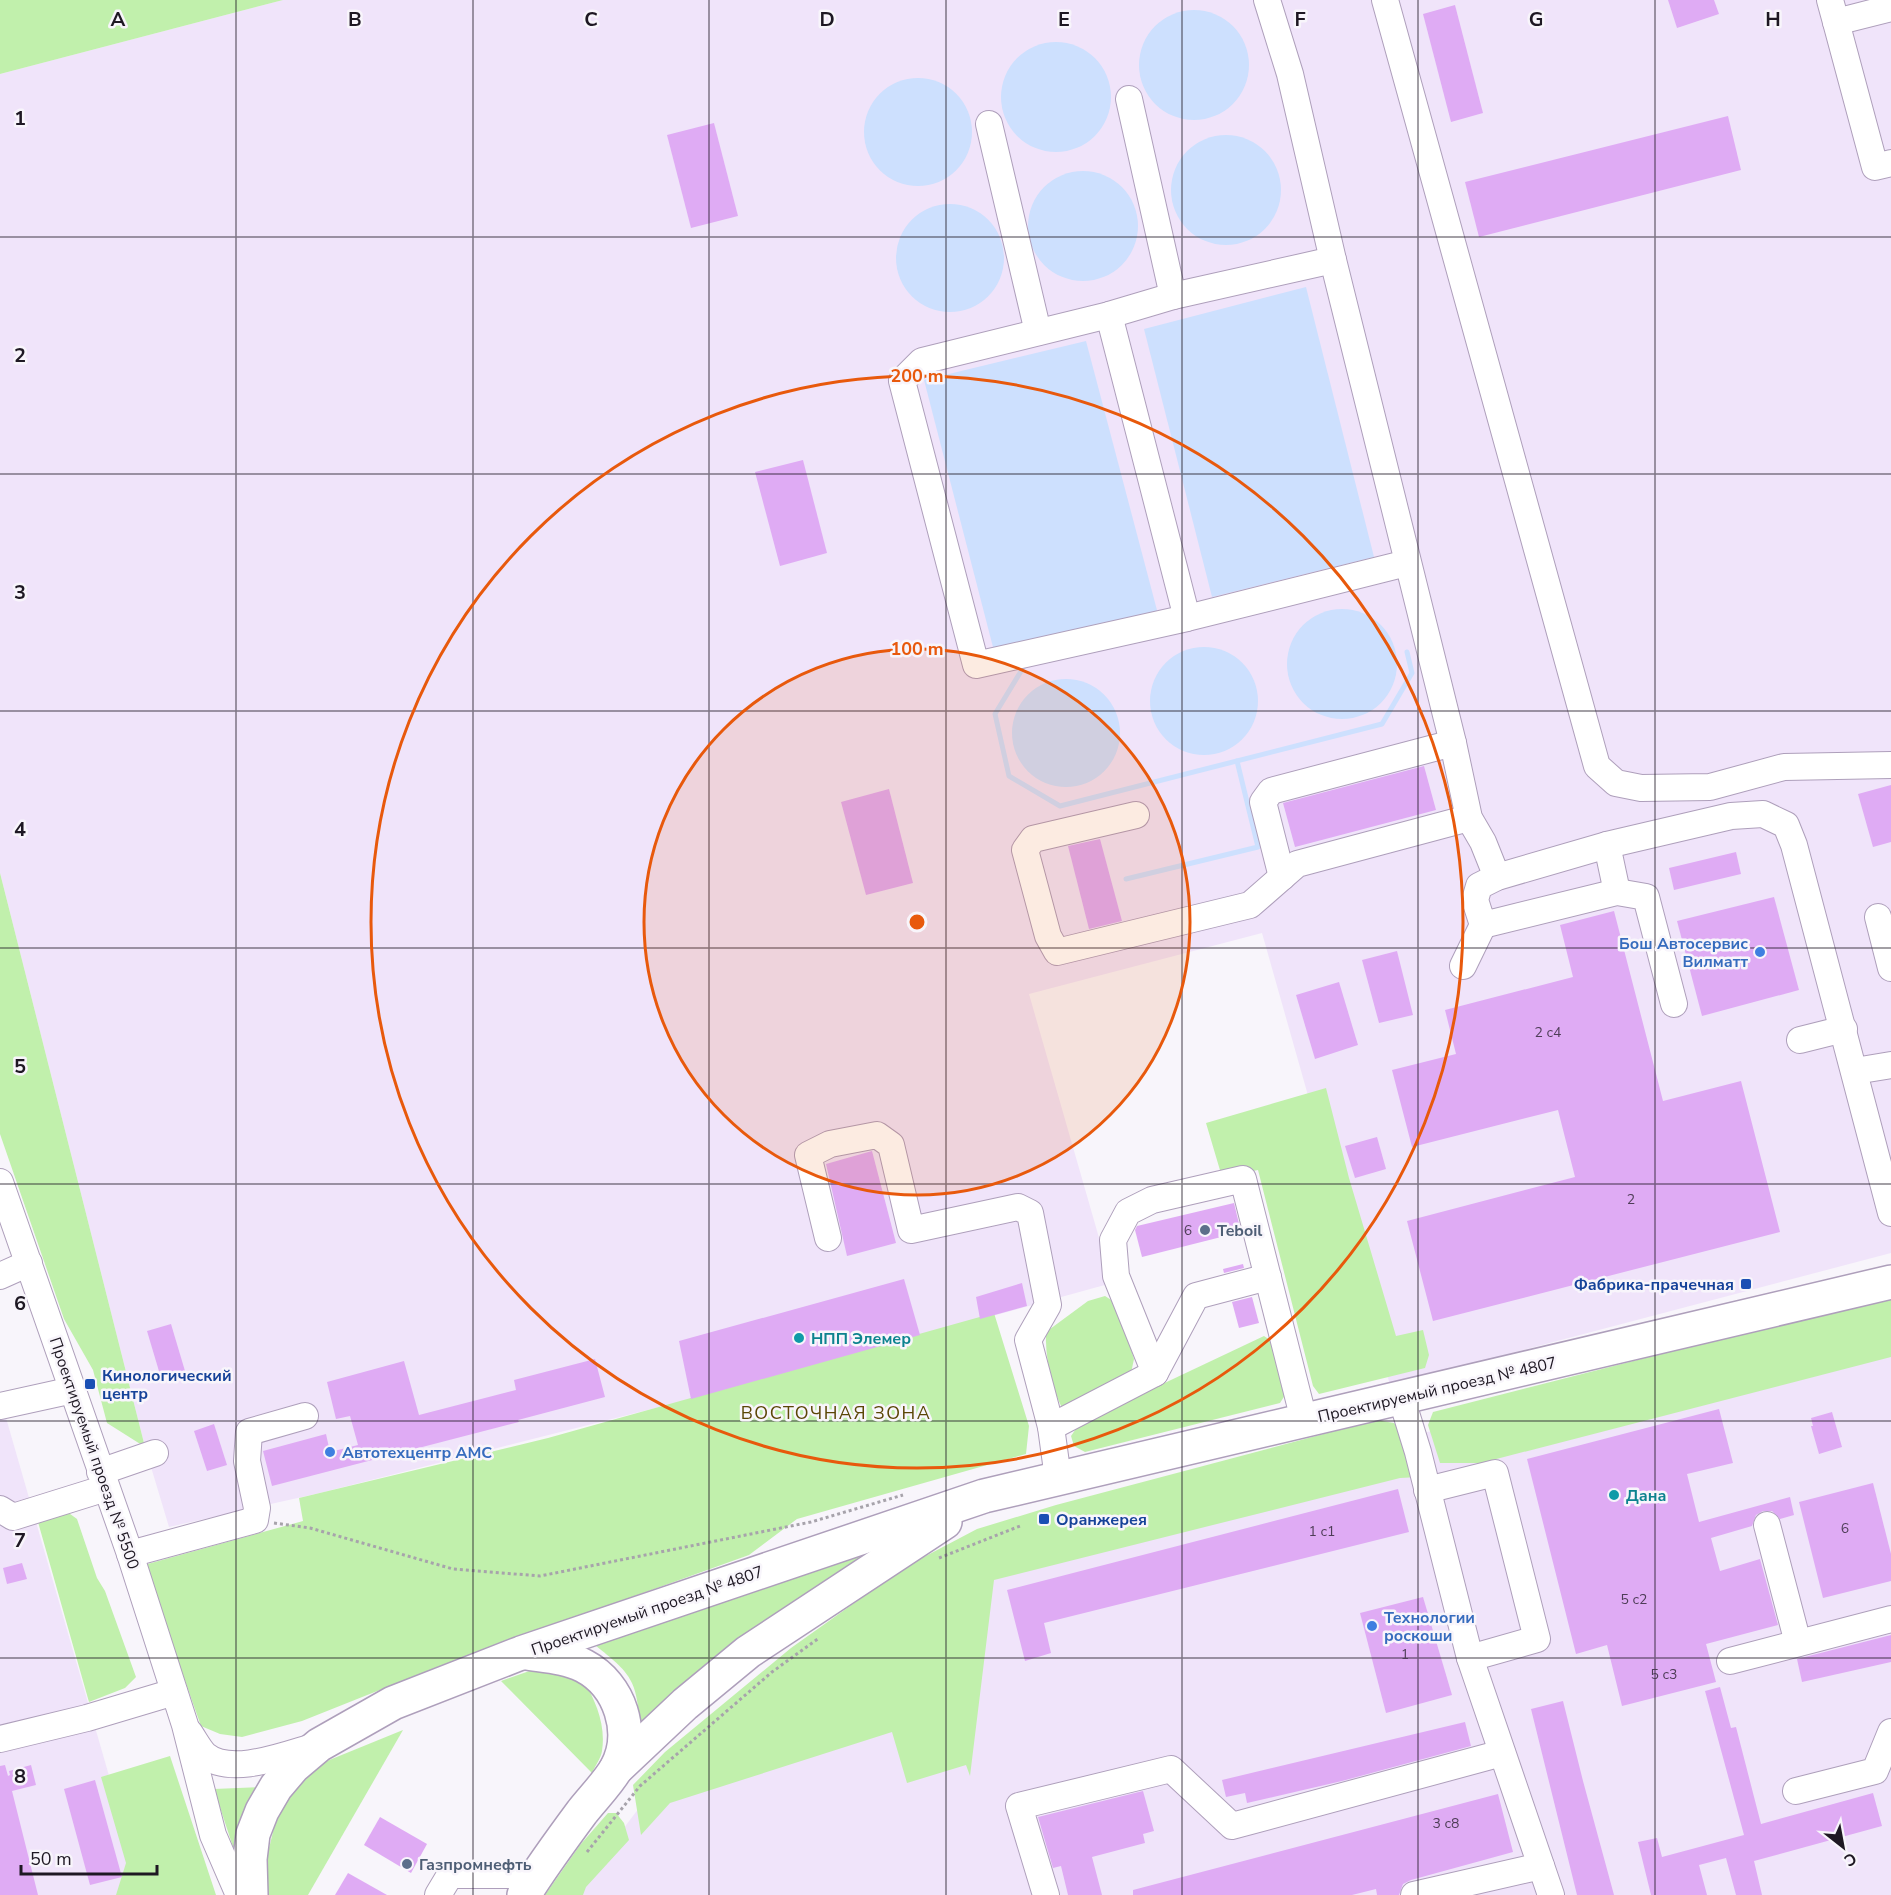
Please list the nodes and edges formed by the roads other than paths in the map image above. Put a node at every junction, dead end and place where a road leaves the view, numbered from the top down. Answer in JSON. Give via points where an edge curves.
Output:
{"nodes":[{"id":1,"x":1267,"y":0,"type":"edge"},
{"id":2,"x":1385,"y":0,"type":"edge"},
{"id":3,"x":1891,"y":8,"type":"edge"},
{"id":4,"x":1833,"y":11,"type":"edge"},
{"id":5,"x":1129,"y":99,"type":"dead end"},
{"id":6,"x":989,"y":124,"type":"dead end"},
{"id":7,"x":1891,"y":163,"type":"edge"},
{"id":8,"x":1333,"y":260,"type":"junction"},
{"id":9,"x":1173,"y":296,"type":"junction"},
{"id":10,"x":1109,"y":315,"type":"junction"},
{"id":11,"x":1038,"y":332,"type":"junction"},
{"id":12,"x":1407,"y":563,"type":"junction"},
{"id":13,"x":1187,"y":618,"type":"junction"},
{"id":14,"x":1453,"y":742,"type":"junction"},
{"id":15,"x":1891,"y":765,"type":"edge"},
{"id":16,"x":1136,"y":815,"type":"dead end"},
{"id":17,"x":1469,"y":818,"type":"junction"},
{"id":18,"x":1607,"y":846,"type":"junction"},
{"id":19,"x":1282,"y":877,"type":"junction"},
{"id":20,"x":1497,"y":877,"type":"junction"},
{"id":21,"x":1617,"y":892,"type":"junction"},
{"id":22,"x":1878,"y":917,"type":"dead end"},
{"id":23,"x":1483,"y":925,"type":"junction"},
{"id":24,"x":1463,"y":966,"type":"dead end"},
{"id":25,"x":1891,"y":968,"type":"edge"},
{"id":26,"x":1674,"y":1004,"type":"dead end"},
{"id":27,"x":1844,"y":1029,"type":"junction"},
{"id":28,"x":1800,"y":1040,"type":"dead end"},
{"id":29,"x":1891,"y":1065,"type":"edge"},
{"id":30,"x":1855,"y":1071,"type":"junction"},
{"id":31,"x":0,"y":1182,"type":"edge"},
{"id":32,"x":1891,"y":1213,"type":"edge"},
{"id":33,"x":828,"y":1238,"type":"dead end"},
{"id":34,"x":29,"y":1263,"type":"junction"},
{"id":35,"x":0,"y":1276,"type":"edge"},
{"id":36,"x":1268,"y":1277,"type":"junction"},
{"id":37,"x":1891,"y":1282,"type":"edge"},
{"id":38,"x":1155,"y":1373,"type":"junction"},
{"id":39,"x":73,"y":1390,"type":"junction"},
{"id":40,"x":1401,"y":1397,"type":"junction"},
{"id":41,"x":0,"y":1406,"type":"edge"},
{"id":42,"x":305,"y":1416,"type":"dead end"},
{"id":43,"x":1304,"y":1420,"type":"junction"},
{"id":44,"x":1051,"y":1427,"type":"junction"},
{"id":45,"x":155,"y":1453,"type":"dead end"},
{"id":46,"x":1058,"y":1478,"type":"junction"},
{"id":47,"x":103,"y":1480,"type":"junction"},
{"id":48,"x":1427,"y":1490,"type":"junction"},
{"id":49,"x":984,"y":1496,"type":"junction"},
{"id":50,"x":0,"y":1509,"type":"edge"},
{"id":51,"x":1767,"y":1525,"type":"dead end"},
{"id":52,"x":130,"y":1554,"type":"junction"},
{"id":53,"x":1891,"y":1619,"type":"edge"},
{"id":54,"x":1798,"y":1643,"type":"junction"},
{"id":55,"x":521,"y":1653,"type":"junction"},
{"id":56,"x":1470,"y":1658,"type":"junction"},
{"id":57,"x":1730,"y":1661,"type":"dead end"},
{"id":58,"x":174,"y":1692,"type":"junction"},
{"id":59,"x":184,"y":1725,"type":"junction"},
{"id":60,"x":1891,"y":1732,"type":"edge"},
{"id":61,"x":0,"y":1740,"type":"edge"},
{"id":62,"x":319,"y":1745,"type":"junction"},
{"id":63,"x":1502,"y":1752,"type":"junction"},
{"id":64,"x":616,"y":1769,"type":"junction"},
{"id":65,"x":1796,"y":1791,"type":"dead end"},
{"id":66,"x":1541,"y":1866,"type":"junction"},
{"id":67,"x":530,"y":1885,"type":"edge"},
{"id":68,"x":239,"y":1895,"type":"edge"},
{"id":69,"x":251,"y":1895,"type":"edge"},
{"id":70,"x":438,"y":1895,"type":"edge"},
{"id":71,"x":1046,"y":1895,"type":"edge"},
{"id":72,"x":1414,"y":1895,"type":"edge"},
{"id":73,"x":1551,"y":1895,"type":"edge"}],
"edges":[{"from":1,"to":8,"type":"street","via":[[1290,75]]},
{"from":2,"to":15,"type":"street","via":[[1597,766],[1616,783],[1641,788],[1710,787],[1784,767]]},
{"from":3,"to":4,"type":"street"},
{"from":4,"to":7,"type":"street","via":[[1875,167]]},
{"from":5,"to":9,"type":"street"},
{"from":6,"to":11,"type":"street"},
{"from":8,"to":9,"type":"street"},
{"from":8,"to":12,"type":"street"},
{"from":9,"to":10,"type":"street"},
{"from":10,"to":11,"type":"street"},
{"from":10,"to":13,"type":"street"},
{"from":11,"to":13,"type":"street","via":[[922,361],[902,381],[976,665]]},
{"from":12,"to":13,"type":"street"},
{"from":12,"to":14,"type":"street"},
{"from":14,"to":17,"type":"street"},
{"from":14,"to":19,"type":"street","via":[[1271,791],[1263,802]]},
{"from":16,"to":19,"type":"street","via":[[1033,839],[1025,850],[1048,936],[1057,952],[1250,905]]},
{"from":17,"to":19,"type":"street","via":[[1297,864]]},
{"from":17,"to":20,"type":"street"},
{"from":18,"to":20,"type":"street"},
{"from":18,"to":21,"type":"street"},
{"from":18,"to":27,"type":"street","via":[[1731,816],[1763,814],[1786,825]]},
{"from":20,"to":23,"type":"street","via":[[1479,886],[1475,900]]},
{"from":21,"to":23,"type":"street"},
{"from":21,"to":26,"type":"street","via":[[1646,897]]},
{"from":22,"to":25,"type":"street"},
{"from":23,"to":24,"type":"street"},
{"from":27,"to":28,"type":"street"},
{"from":27,"to":30,"type":"street"},
{"from":29,"to":30,"type":"street"},
{"from":30,"to":32,"type":"street"},
{"from":31,"to":34,"type":"street","name":"Проектируемый проезд № 5500"},
{"from":33,"to":44,"type":"street","via":[[808,1155],[830,1144],[877,1135],[891,1145],[911,1230],[1018,1207],[1030,1213],[1047,1305],[1028,1340]]},
{"from":34,"to":35,"type":"street"},
{"from":34,"to":39,"type":"street","name":"Проектируемый проезд № 5500"},
{"from":36,"to":38,"type":"street","via":[[1196,1296]]},
{"from":36,"to":38,"type":"street","via":[[1243,1179],[1152,1200],[1128,1212],[1113,1240],[1116,1276]]},
{"from":36,"to":43,"type":"street"},
{"from":37,"to":40,"type":"main road","name":"Проектируемый проезд № 4807"},
{"from":38,"to":44,"type":"street"},
{"from":39,"to":41,"type":"street"},
{"from":39,"to":47,"type":"street","name":"Проектируемый проезд № 5500"},
{"from":40,"to":43,"type":"main road","name":"Проектируемый проезд № 4807"},
{"from":40,"to":48,"type":"street"},
{"from":42,"to":52,"type":"street","via":[[249,1432],[247,1461],[257,1508],[255,1520]]},
{"from":43,"to":46,"type":"main road","name":"Проектируемый проезд № 4807"},
{"from":44,"to":46,"type":"street"},
{"from":45,"to":47,"type":"street"},
{"from":46,"to":49,"type":"main road","name":"Проектируемый проезд № 4807"},
{"from":47,"to":50,"type":"street","via":[[13,1517]]},
{"from":47,"to":52,"type":"street","name":"Проектируемый проезд № 5500"},
{"from":48,"to":56,"type":"street"},
{"from":48,"to":56,"type":"street","via":[[1495,1473],[1537,1639]]},
{"from":49,"to":55,"type":"main road","name":"Проектируемый проезд № 4807"},
{"from":49,"to":64,"type":"main road","name":"Проектируемый проезд № 4807","via":[[748,1652]]},
{"from":51,"to":54,"type":"street"},
{"from":52,"to":58,"type":"street","name":"Проектируемый проезд № 5500"},
{"from":53,"to":54,"type":"street"},
{"from":54,"to":57,"type":"street"},
{"from":55,"to":62,"type":"main road","name":"Проектируемый проезд № 4807","via":[[393,1703]]},
{"from":55,"to":64,"type":"main road","via":[[567,1660],[604,1681],[618,1703],[626,1736]]},
{"from":56,"to":63,"type":"street"},
{"from":58,"to":59,"type":"street","name":"Проектируемый проезд № 5500"},
{"from":58,"to":61,"type":"street"},
{"from":59,"to":62,"type":"street","name":"Проектируемый проезд № 5500","via":[[205,1755],[232,1765]]},
{"from":59,"to":68,"type":"street","name":"Проектируемый проезд № 5500","via":[[213,1835]]},
{"from":60,"to":65,"type":"street","via":[[1875,1771]]},
{"from":62,"to":69,"type":"main road","name":"Проектируемый проезд № 4807","via":[[293,1767],[262,1811],[253,1834]]},
{"from":63,"to":66,"type":"street"},
{"from":63,"to":71,"type":"street","via":[[1232,1826],[1171,1769],[1019,1806]]},
{"from":64,"to":67,"type":"main road"},
{"from":66,"to":72,"type":"street"},
{"from":66,"to":73,"type":"street"},
{"from":67,"to":70,"type":"street","via":[[450,1875]]}]}
